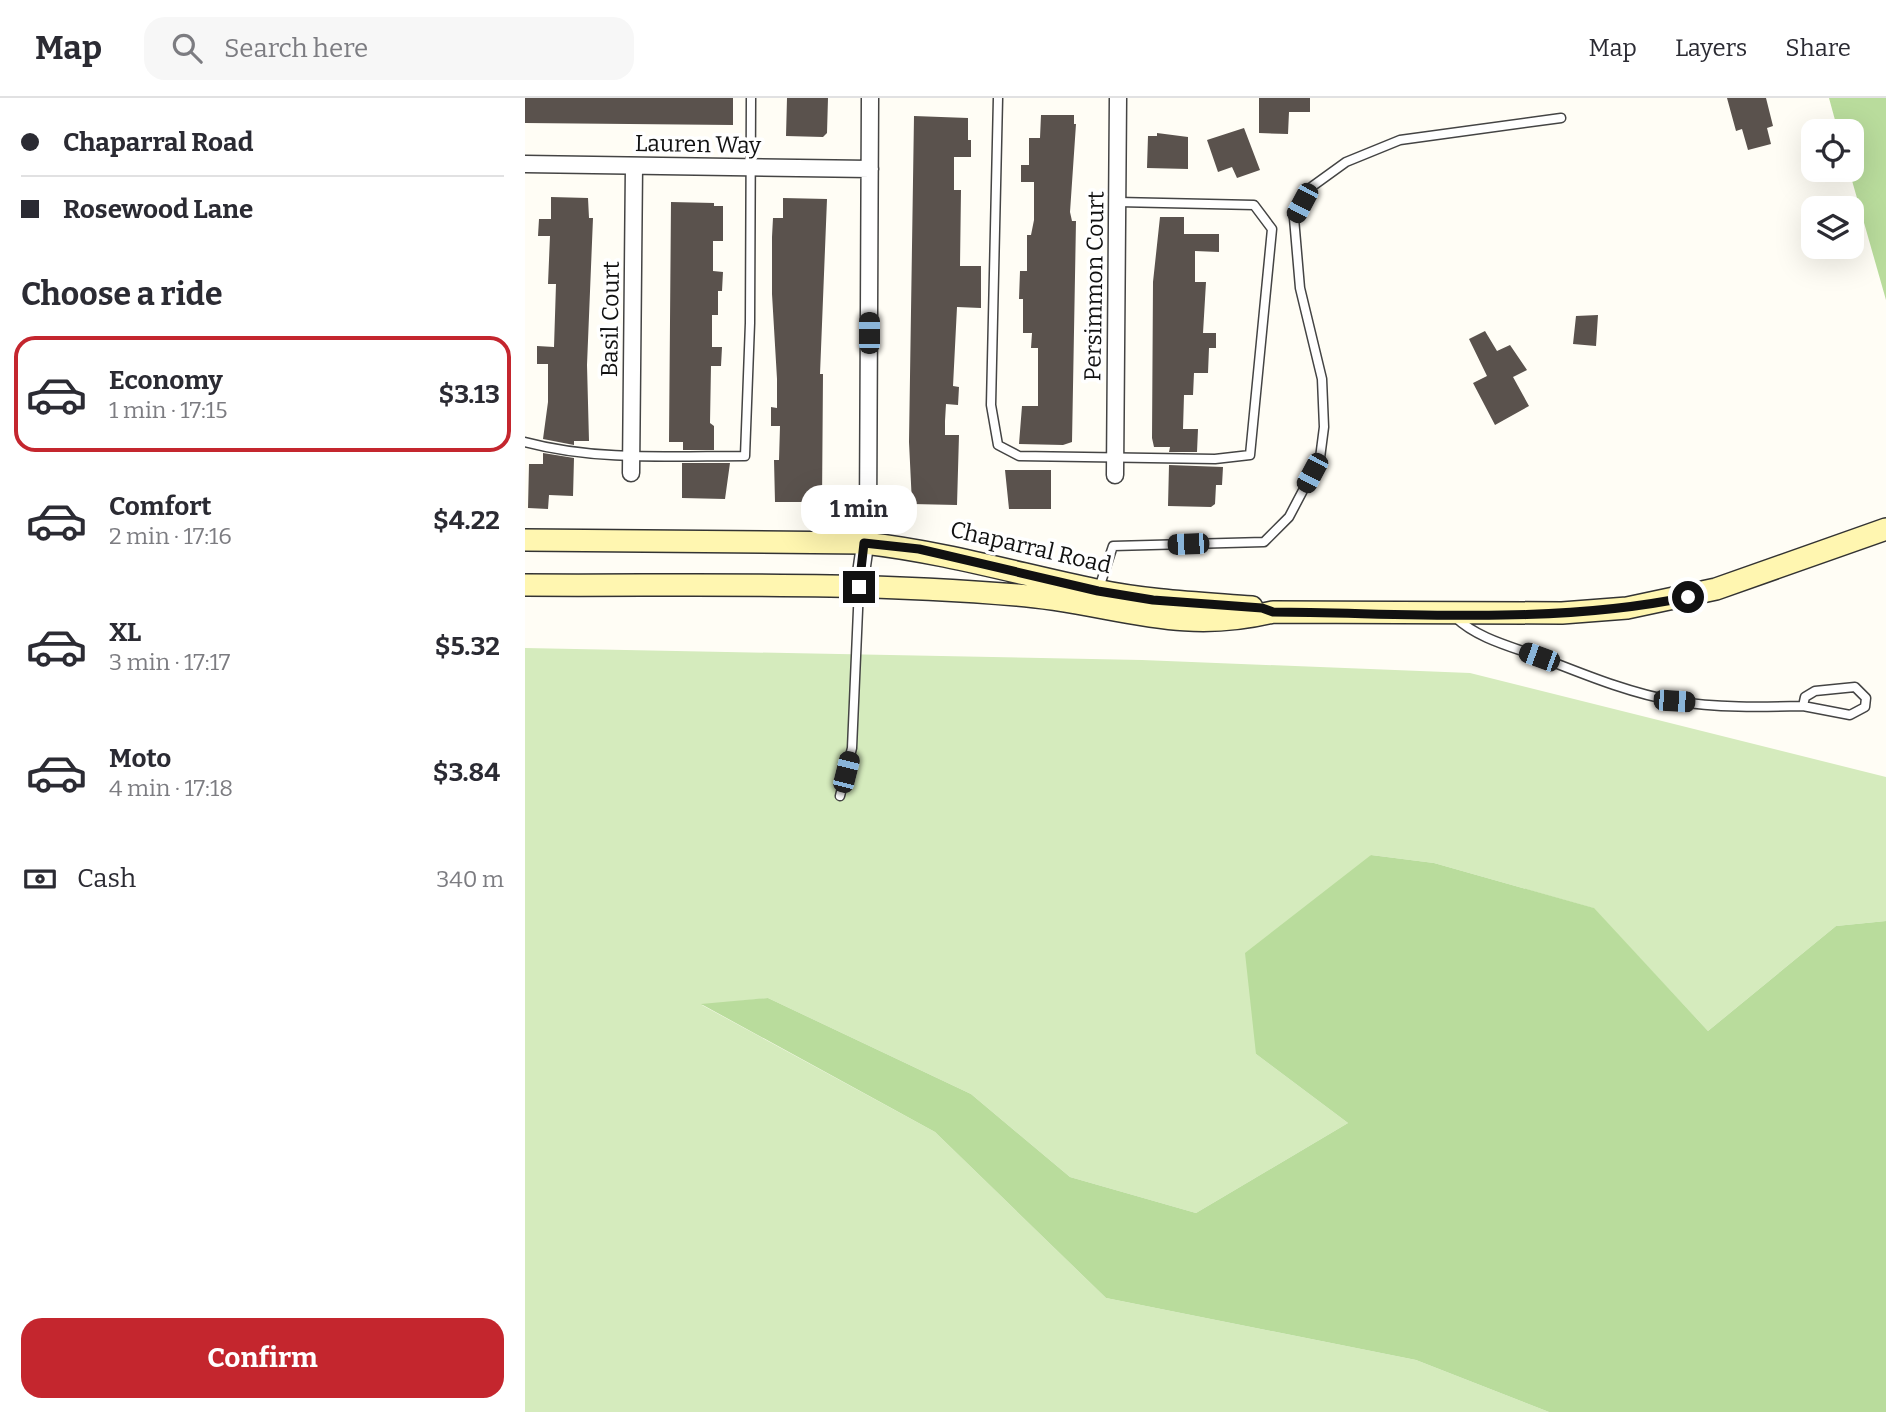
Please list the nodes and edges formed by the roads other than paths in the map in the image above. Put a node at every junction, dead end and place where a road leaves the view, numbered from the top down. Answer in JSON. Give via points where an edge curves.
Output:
{"nodes":[{"id":1,"x":751,"y":98,"type":"edge"},
{"id":2,"x":870,"y":98,"type":"edge"},
{"id":3,"x":998,"y":98,"type":"edge"},
{"id":4,"x":1118,"y":98,"type":"edge"},
{"id":5,"x":1561,"y":118,"type":"dead end"},
{"id":6,"x":525,"y":164,"type":"edge"},
{"id":7,"x":634,"y":166,"type":"junction"},
{"id":8,"x":749,"y":167,"type":"junction"},
{"id":9,"x":870,"y":169,"type":"junction"},
{"id":10,"x":1118,"y":202,"type":"junction"},
{"id":11,"x":525,"y":442,"type":"edge"},
{"id":12,"x":1115,"y":458,"type":"junction"},
{"id":13,"x":631,"y":465,"type":"junction"},
{"id":14,"x":1115,"y":475,"type":"dead end"},
{"id":15,"x":1886,"y":529,"type":"edge"},
{"id":16,"x":525,"y":540,"type":"edge"},
{"id":17,"x":864,"y":543,"type":"junction"},
{"id":18,"x":525,"y":585,"type":"edge"},
{"id":19,"x":859,"y":587,"type":"junction"},
{"id":20,"x":1095,"y":599,"type":"junction"},
{"id":21,"x":1450,"y":613,"type":"junction"},
{"id":22,"x":1803,"y":706,"type":"junction"},
{"id":23,"x":840,"y":796,"type":"dead end"}],
"edges":[{"from":1,"to":8,"type":"lane"},
{"from":2,"to":9,"type":"street"},
{"from":3,"to":12,"type":"lane","via":[[991,405],[998,445],[1019,456]]},
{"from":4,"to":10,"type":"street","name":"Persimmon Court"},
{"from":5,"to":20,"type":"lane","via":[[1400,139],[1346,162],[1310,188],[1294,218],[1300,288],[1322,379],[1324,427],[1320,458],[1290,517],[1264,542],[1112,546]]},
{"from":6,"to":7,"type":"street","name":"Lauren Way"},
{"from":7,"to":8,"type":"street","name":"Lauren Way"},
{"from":7,"to":13,"type":"street","name":"Basil Court"},
{"from":8,"to":9,"type":"street","name":"Lauren Way"},
{"from":8,"to":13,"type":"lane","via":[[745,456]]},
{"from":9,"to":17,"type":"street","via":[[868,524]]},
{"from":10,"to":12,"type":"street","name":"Persimmon Court"},
{"from":10,"to":12,"type":"lane","via":[[1254,205],[1272,229],[1251,455]]},
{"from":11,"to":13,"type":"lane"},
{"from":12,"to":14,"type":"street","name":"Persimmon Court"},
{"from":15,"to":21,"type":"main road","name":"Chaparral Road","via":[[1744,581],[1659,603],[1562,613]]},
{"from":16,"to":17,"type":"main road","name":"Chaparral Road"},
{"from":17,"to":19,"type":"street"},
{"from":17,"to":20,"type":"main road","name":"Chaparral Road","via":[[919,549]]},
{"from":18,"to":19,"type":"main road","name":"Chaparral Road"},
{"from":19,"to":20,"type":"main road","name":"Chaparral Road"},
{"from":19,"to":23,"type":"lane","via":[[852,748]]},
{"from":20,"to":21,"type":"main road","name":"Chaparral Road","via":[[1186,621],[1273,612]]},
{"from":21,"to":22,"type":"lane","via":[[1496,642],[1674,701]]},
{"from":22,"to":22,"type":"lane","via":[[1805,697],[1833,688],[1855,687],[1866,698],[1865,707],[1850,715]]}]}
